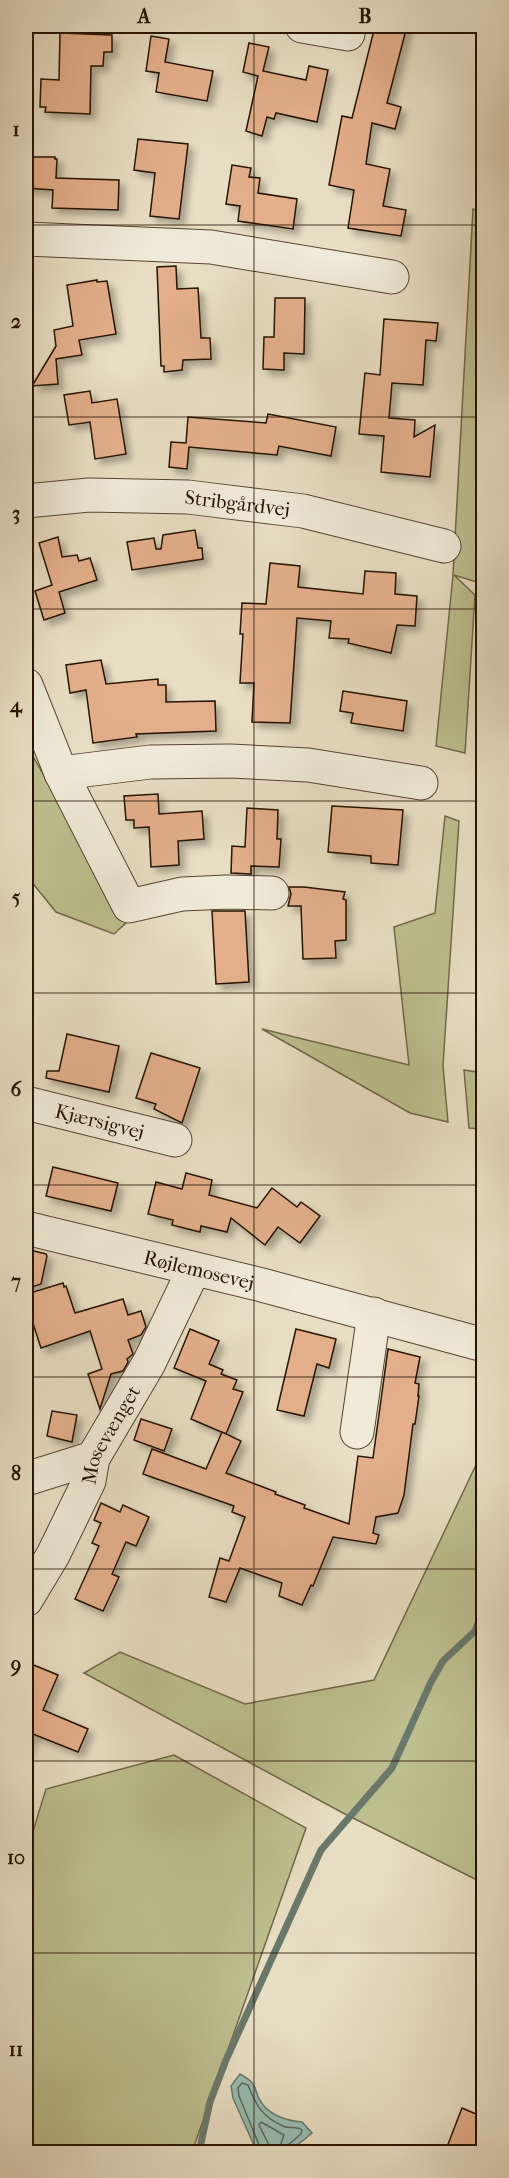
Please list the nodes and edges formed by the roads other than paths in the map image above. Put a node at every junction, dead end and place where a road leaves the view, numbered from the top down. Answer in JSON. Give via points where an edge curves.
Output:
{"nodes":[{"id":1,"x":302,"y":26,"type":"edge"},
{"id":2,"x":348,"y":34,"type":"dead end"},
{"id":3,"x":26,"y":238,"type":"edge"},
{"id":4,"x":392,"y":277,"type":"dead end"},
{"id":5,"x":26,"y":501,"type":"edge"},
{"id":6,"x":444,"y":546,"type":"dead end"},
{"id":7,"x":26,"y":685,"type":"edge"},
{"id":8,"x":61,"y":773,"type":"junction"},
{"id":9,"x":421,"y":783,"type":"dead end"},
{"id":10,"x":272,"y":893,"type":"dead end"},
{"id":11,"x":26,"y":1103,"type":"edge"},
{"id":12,"x":26,"y":1119,"type":"edge"},
{"id":13,"x":175,"y":1140,"type":"dead end"},
{"id":14,"x":26,"y":1228,"type":"edge"},
{"id":15,"x":194,"y":1269,"type":"junction"},
{"id":16,"x":374,"y":1314,"type":"junction"},
{"id":17,"x":483,"y":1345,"type":"edge"},
{"id":18,"x":357,"y":1432,"type":"dead end"},
{"id":19,"x":93,"y":1458,"type":"junction"},
{"id":20,"x":26,"y":1479,"type":"edge"},
{"id":21,"x":26,"y":1600,"type":"edge"}],
"edges":[{"from":1,"to":2,"type":"street"},
{"from":3,"to":4,"type":"street","via":[[211,247]]},
{"from":5,"to":6,"type":"street","name":"Stribgårdvej","via":[[89,495],[188,497],[303,511]]},
{"from":7,"to":8,"type":"street"},
{"from":8,"to":9,"type":"street","via":[[150,762],[230,761],[308,765]]},
{"from":8,"to":10,"type":"street","via":[[129,906],[182,894]]},
{"from":11,"to":12,"type":"street","name":"Kjærsigvej"},
{"from":11,"to":13,"type":"street","name":"Kjærsigvej"},
{"from":14,"to":15,"type":"street","name":"Røjlemosevej"},
{"from":15,"to":16,"type":"street","name":"Røjlemosevej"},
{"from":15,"to":19,"type":"street","name":"Mosevænget","via":[[149,1363]]},
{"from":16,"to":17,"type":"street","name":"Røjlemosevej"},
{"from":16,"to":18,"type":"street"},
{"from":19,"to":20,"type":"street"},
{"from":19,"to":21,"type":"street","name":"Mosevænget","via":[[89,1481]]}]}
